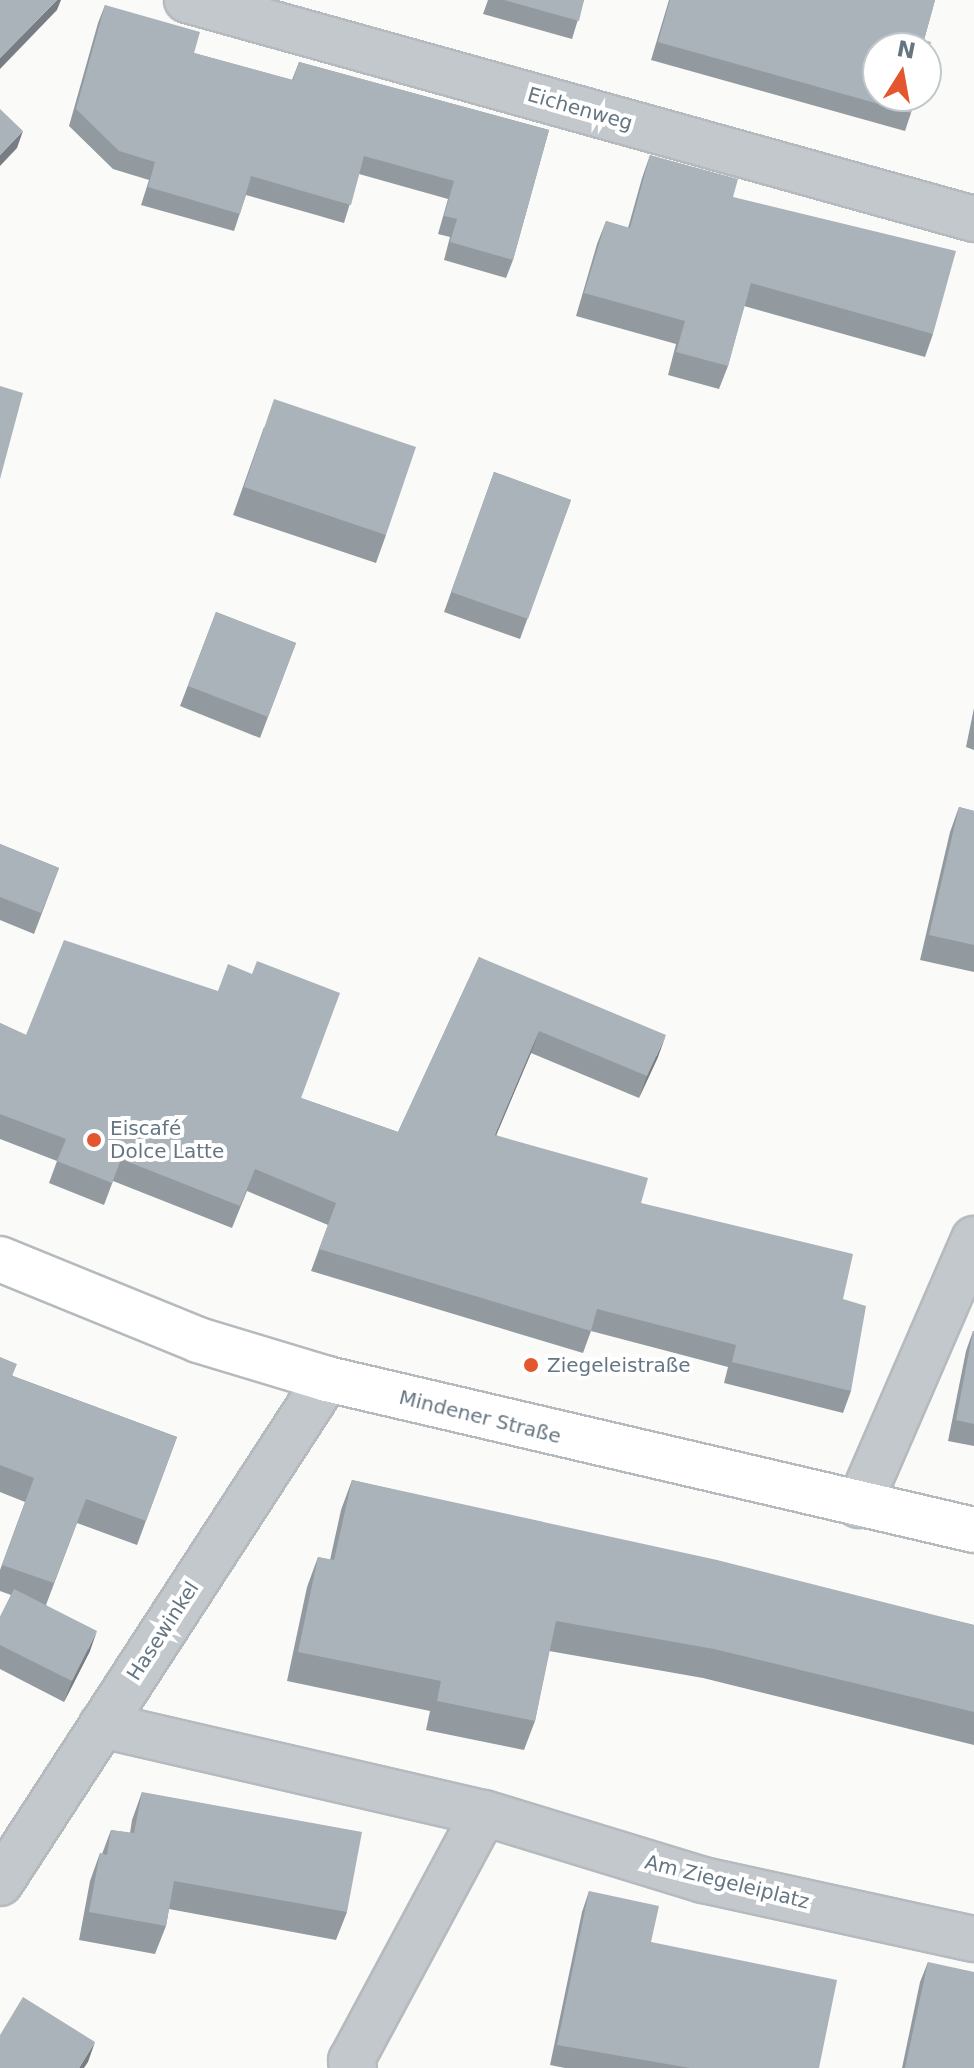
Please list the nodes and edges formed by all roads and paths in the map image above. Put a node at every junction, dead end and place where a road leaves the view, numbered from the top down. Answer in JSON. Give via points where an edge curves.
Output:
{"nodes":[{"id":1,"x":187,"y":0,"type":"edge"},
{"id":2,"x":974,"y":219,"type":"edge"},
{"id":3,"x":974,"y":1239,"type":"edge"},
{"id":4,"x":0,"y":1259,"type":"edge"},
{"id":5,"x":327,"y":1379,"type":"junction"},
{"id":6,"x":859,"y":1505,"type":"junction"},
{"id":7,"x":974,"y":1530,"type":"edge"},
{"id":8,"x":102,"y":1725,"type":"junction"},
{"id":9,"x":484,"y":1813,"type":"junction"},
{"id":10,"x":0,"y":1883,"type":"edge"},
{"id":11,"x":974,"y":1939,"type":"edge"},
{"id":12,"x":354,"y":2068,"type":"edge"}],
"edges":[{"from":1,"to":2,"type":"street","name":"Eichenweg"},
{"from":3,"to":6,"type":"street"},
{"from":4,"to":5,"type":"main road","name":"Mindener Straße","via":[[198,1340]]},
{"from":5,"to":6,"type":"main road","name":"Mindener Straße"},
{"from":5,"to":8,"type":"street","name":"Hasewinkel"},
{"from":6,"to":7,"type":"main road","name":"Mindener Straße"},
{"from":8,"to":9,"type":"street","name":"Am Ziegeleiplatz"},
{"from":8,"to":10,"type":"street","name":"Hasewinkel"},
{"from":9,"to":11,"type":"street","name":"Am Ziegeleiplatz","via":[[703,1880]]},
{"from":9,"to":12,"type":"street","via":[[351,2061]]}]}
